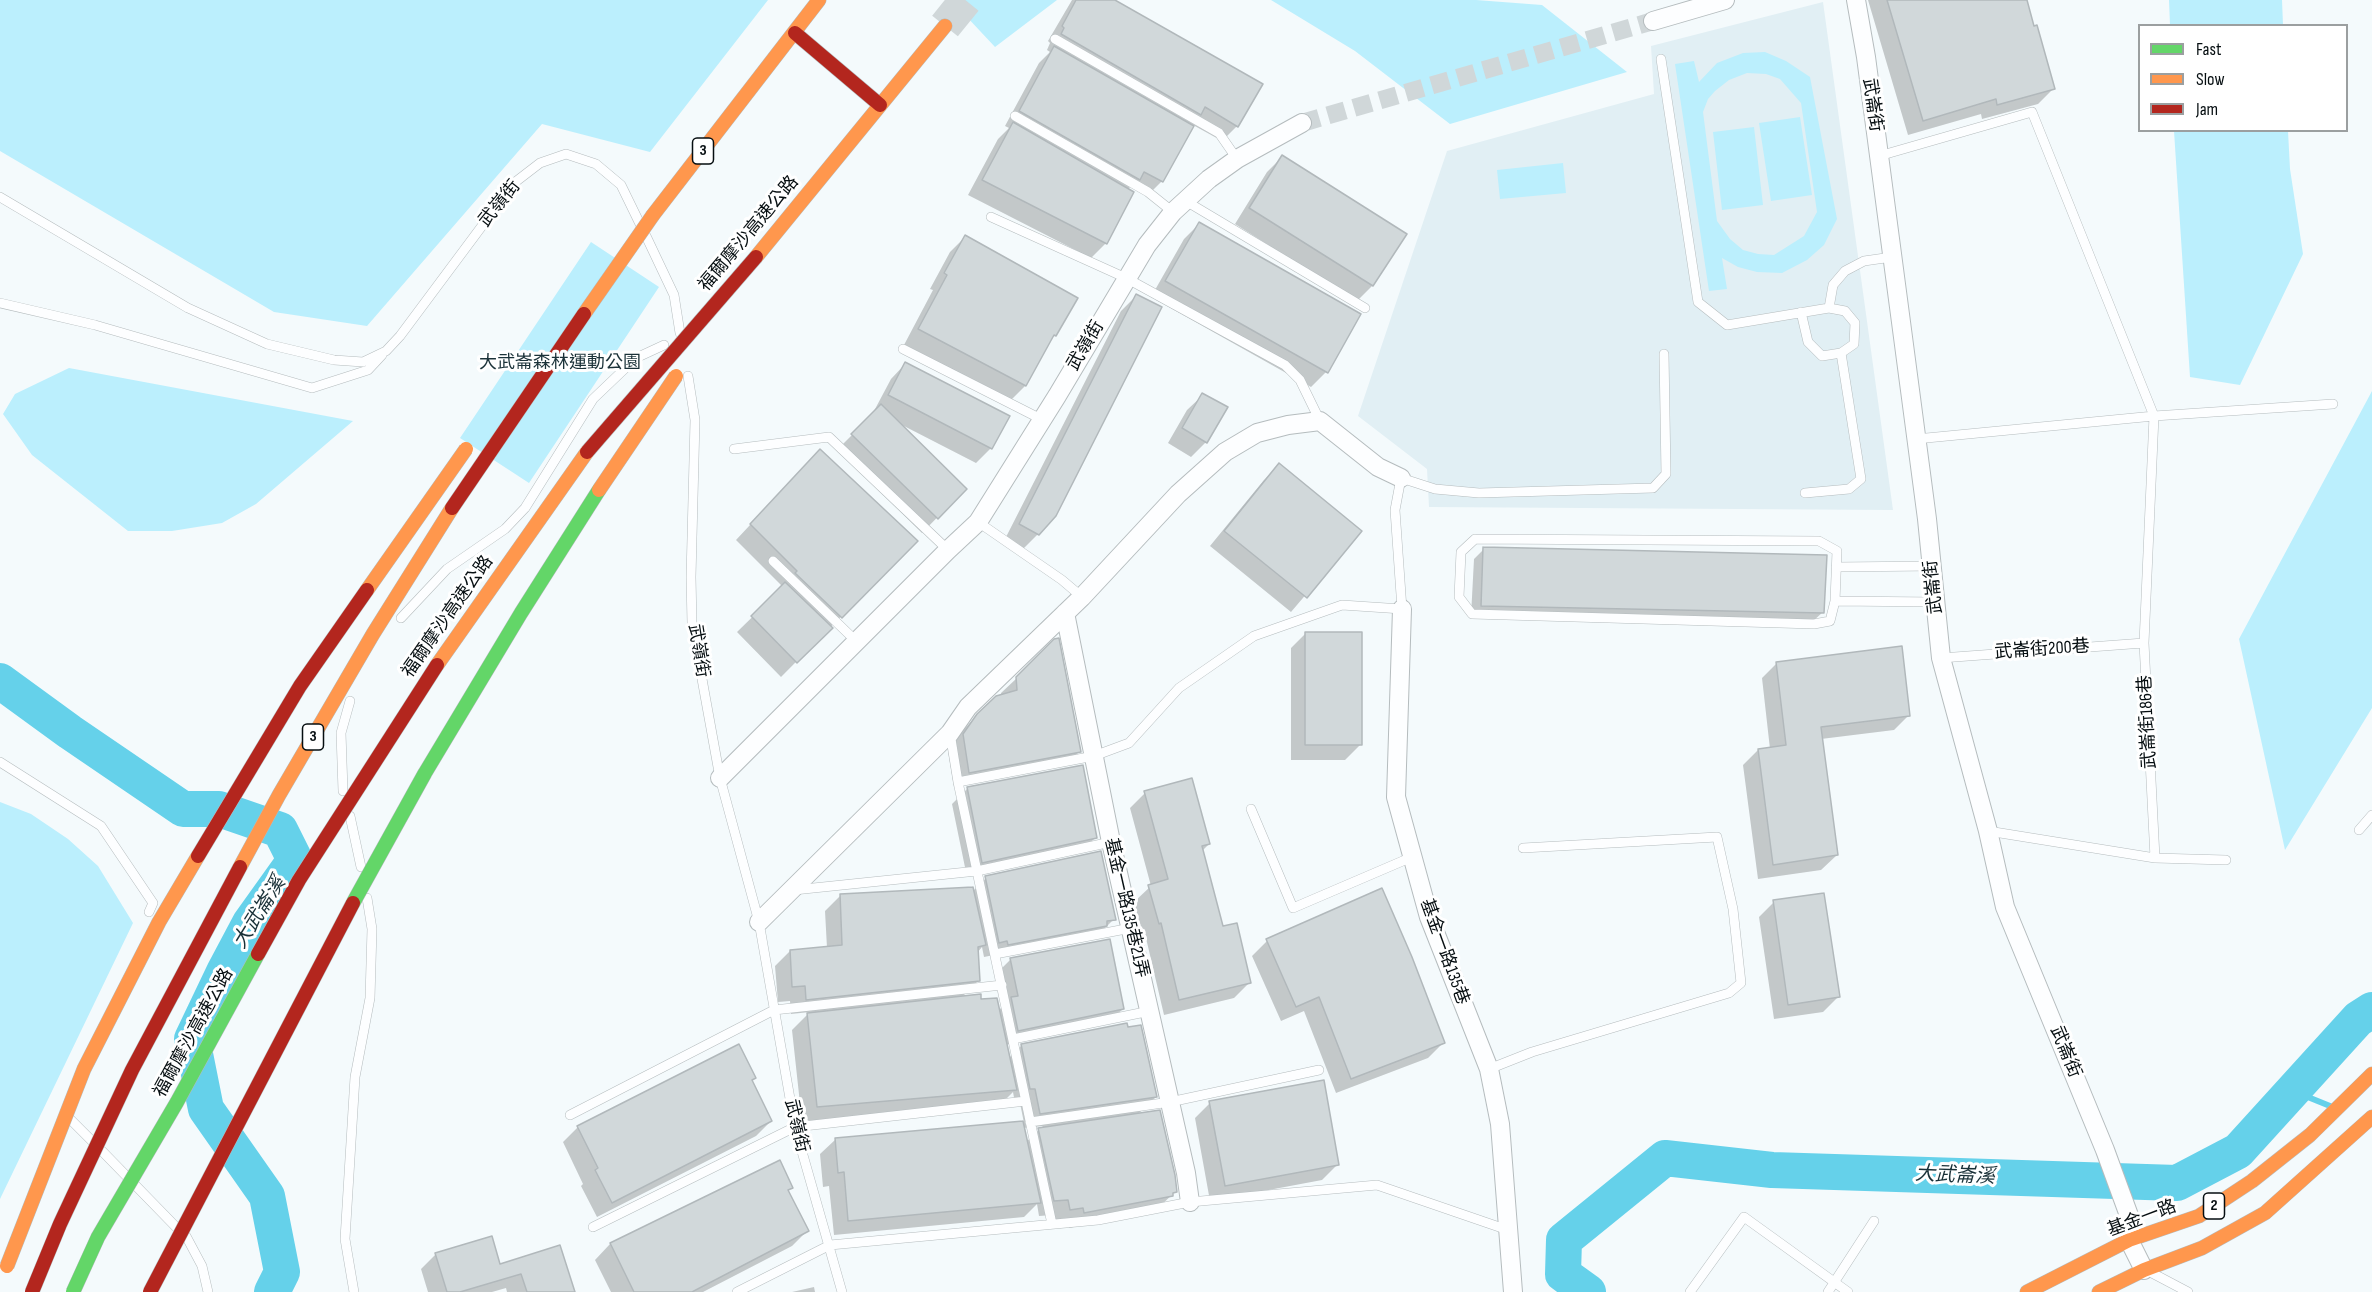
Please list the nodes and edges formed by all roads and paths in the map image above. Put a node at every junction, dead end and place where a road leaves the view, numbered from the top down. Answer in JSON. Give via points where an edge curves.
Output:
{"nodes":[{"id":1,"x":819,"y":0,"type":"edge"},
{"id":2,"x":1725,"y":0,"type":"edge"},
{"id":3,"x":1856,"y":0,"type":"edge"},
{"id":4,"x":1653,"y":21,"type":"tunnel mouth"},
{"id":5,"x":945,"y":26,"type":"tunnel mouth"},
{"id":6,"x":795,"y":33,"type":"junction"},
{"id":7,"x":1054,"y":39,"type":"dead end"},
{"id":8,"x":1661,"y":59,"type":"dead end"},
{"id":9,"x":880,"y":105,"type":"junction"},
{"id":10,"x":1016,"y":116,"type":"dead end"},
{"id":11,"x":1302,"y":123,"type":"tunnel mouth"},
{"id":12,"x":1879,"y":156,"type":"junction"},
{"id":13,"x":1237,"y":159,"type":"junction"},
{"id":14,"x":0,"y":197,"type":"edge"},
{"id":15,"x":1178,"y":206,"type":"junction"},
{"id":16,"x":653,"y":215,"type":"junction"},
{"id":17,"x":991,"y":218,"type":"dead end"},
{"id":18,"x":756,"y":257,"type":"junction"},
{"id":19,"x":1892,"y":257,"type":"junction"},
{"id":20,"x":1126,"y":278,"type":"junction"},
{"id":21,"x":0,"y":303,"type":"edge"},
{"id":22,"x":1365,"y":308,"type":"dead end"},
{"id":23,"x":1828,"y":308,"type":"junction"},
{"id":24,"x":1802,"y":312,"type":"junction"},
{"id":25,"x":555,"y":333,"type":"dead end"},
{"id":26,"x":681,"y":336,"type":"junction"},
{"id":27,"x":903,"y":349,"type":"dead end"},
{"id":28,"x":386,"y":351,"type":"junction"},
{"id":29,"x":1841,"y":353,"type":"junction"},
{"id":30,"x":1664,"y":354,"type":"dead end"},
{"id":31,"x":687,"y":360,"type":"junction"},
{"id":32,"x":2333,"y":404,"type":"dead end"},
{"id":33,"x":2154,"y":416,"type":"junction"},
{"id":34,"x":1041,"y":419,"type":"junction"},
{"id":35,"x":1320,"y":421,"type":"junction"},
{"id":36,"x":477,"y":434,"type":"dead end"},
{"id":37,"x":1916,"y":439,"type":"junction"},
{"id":38,"x":734,"y":449,"type":"dead end"},
{"id":39,"x":1401,"y":478,"type":"junction"},
{"id":40,"x":1805,"y":493,"type":"dead end"},
{"id":41,"x":978,"y":522,"type":"junction"},
{"id":42,"x":948,"y":550,"type":"junction"},
{"id":43,"x":773,"y":561,"type":"dead end"},
{"id":44,"x":1932,"y":566,"type":"junction"},
{"id":45,"x":1836,"y":567,"type":"junction"},
{"id":46,"x":1082,"y":597,"type":"junction"},
{"id":47,"x":1834,"y":601,"type":"junction"},
{"id":48,"x":1936,"y":602,"type":"junction"},
{"id":49,"x":1402,"y":609,"type":"junction"},
{"id":50,"x":1065,"y":614,"type":"junction"},
{"id":51,"x":396,"y":624,"type":"dead end"},
{"id":52,"x":857,"y":642,"type":"junction"},
{"id":53,"x":2144,"y":643,"type":"junction"},
{"id":54,"x":1941,"y":658,"type":"junction"},
{"id":55,"x":491,"y":663,"type":"junction"},
{"id":56,"x":356,"y":688,"type":"dead end"},
{"id":57,"x":950,"y":733,"type":"junction"},
{"id":58,"x":1094,"y":756,"type":"junction"},
{"id":59,"x":0,"y":762,"type":"edge"},
{"id":60,"x":720,"y":778,"type":"junction"},
{"id":61,"x":957,"y":782,"type":"junction"},
{"id":62,"x":1251,"y":809,"type":"dead end"},
{"id":63,"x":2372,"y":815,"type":"edge"},
{"id":64,"x":2359,"y":830,"type":"dead end"},
{"id":65,"x":1988,"y":831,"type":"junction"},
{"id":66,"x":1111,"y":842,"type":"junction"},
{"id":67,"x":1523,"y":848,"type":"dead end"},
{"id":68,"x":1413,"y":858,"type":"junction"},
{"id":69,"x":2155,"y":858,"type":"junction"},
{"id":70,"x":2226,"y":860,"type":"dead end"},
{"id":71,"x":977,"y":871,"type":"junction"},
{"id":72,"x":791,"y":890,"type":"junction"},
{"id":73,"x":759,"y":921,"type":"junction"},
{"id":74,"x":143,"y":924,"type":"dead end"},
{"id":75,"x":1131,"y":928,"type":"junction"},
{"id":76,"x":995,"y":954,"type":"junction"},
{"id":77,"x":1002,"y":985,"type":"junction"},
{"id":78,"x":774,"y":1010,"type":"junction"},
{"id":79,"x":1150,"y":1011,"type":"junction"},
{"id":80,"x":97,"y":1020,"type":"dead end"},
{"id":81,"x":1013,"y":1039,"type":"junction"},
{"id":82,"x":1319,"y":1070,"type":"dead end"},
{"id":83,"x":1489,"y":1070,"type":"junction"},
{"id":84,"x":249,"y":1072,"type":"dead end"},
{"id":85,"x":2372,"y":1074,"type":"edge"},
{"id":86,"x":67,"y":1084,"type":"dead end"},
{"id":87,"x":1026,"y":1101,"type":"junction"},
{"id":88,"x":1170,"y":1102,"type":"junction"},
{"id":89,"x":57,"y":1105,"type":"dead end"},
{"id":90,"x":570,"y":1115,"type":"dead end"},
{"id":91,"x":2372,"y":1117,"type":"edge"},
{"id":92,"x":1030,"y":1122,"type":"junction"},
{"id":93,"x":795,"y":1127,"type":"junction"},
{"id":94,"x":200,"y":1166,"type":"dead end"},
{"id":95,"x":1190,"y":1202,"type":"junction"},
{"id":96,"x":1874,"y":1221,"type":"dead end"},
{"id":97,"x":1052,"y":1224,"type":"junction"},
{"id":98,"x":593,"y":1227,"type":"dead end"},
{"id":99,"x":1508,"y":1230,"type":"junction"},
{"id":100,"x":2129,"y":1240,"type":"junction"},
{"id":101,"x":830,"y":1245,"type":"junction"},
{"id":102,"x":2144,"y":1270,"type":"junction"},
{"id":103,"x":0,"y":1281,"type":"edge"},
{"id":104,"x":1834,"y":1282,"type":"junction"},
{"id":105,"x":32,"y":1292,"type":"edge"},
{"id":106,"x":73,"y":1292,"type":"edge"},
{"id":107,"x":136,"y":1292,"type":"edge"},
{"id":108,"x":150,"y":1292,"type":"edge"},
{"id":109,"x":208,"y":1292,"type":"edge"},
{"id":110,"x":354,"y":1292,"type":"edge"},
{"id":111,"x":737,"y":1292,"type":"edge"},
{"id":112,"x":842,"y":1292,"type":"edge"},
{"id":113,"x":1513,"y":1292,"type":"edge"},
{"id":114,"x":1690,"y":1292,"type":"edge"},
{"id":115,"x":1828,"y":1292,"type":"edge"},
{"id":116,"x":1848,"y":1292,"type":"edge"},
{"id":117,"x":2027,"y":1292,"type":"edge"},
{"id":118,"x":2099,"y":1292,"type":"edge"},
{"id":119,"x":2188,"y":1292,"type":"edge"}],
"edges":[{"from":1,"to":6,"type":"main road","name":"福爾摩沙高速公路","number":"3"},
{"from":2,"to":4,"type":"street"},
{"from":3,"to":12,"type":"street","name":"武崙街"},
{"from":5,"to":9,"type":"main road","name":"福爾摩沙高速公路"},
{"from":6,"to":9,"type":"main road"},
{"from":6,"to":16,"type":"main road","name":"福爾摩沙高速公路","number":"3"},
{"from":7,"to":13,"type":"lane","via":[[1220,133]]},
{"from":8,"to":24,"type":"lane","via":[[1698,302],[1727,325]]},
{"from":9,"to":18,"type":"main road","name":"福爾摩沙高速公路"},
{"from":10,"to":15,"type":"lane"},
{"from":11,"to":13,"type":"street","name":"武嶺街"},
{"from":12,"to":19,"type":"street","name":"武崙街"},
{"from":12,"to":33,"type":"lane","via":[[2032,112]]},
{"from":13,"to":15,"type":"street","name":"武嶺街"},
{"from":14,"to":28,"type":"lane","name":"武嶺街","via":[[188,308],[267,344],[334,360],[363,362]]},
{"from":15,"to":20,"type":"street","name":"武嶺街"},
{"from":15,"to":22,"type":"lane"},
{"from":16,"to":25,"type":"main road","bridge":true},
{"from":16,"to":105,"type":"main road","name":"福爾摩沙高速公路","number":"3","bridge":true,"via":[[474,473],[279,795],[132,1070]]},
{"from":17,"to":20,"type":"lane"},
{"from":18,"to":31,"type":"main road","bridge":true},
{"from":18,"to":106,"type":"main road","name":"福爾摩沙高速公路","bridge":true,"via":[[581,459],[421,688],[299,880],[98,1237]]},
{"from":19,"to":23,"type":"lane","via":[[1864,261],[1845,271],[1833,285]]},
{"from":19,"to":37,"type":"street","name":"武崙街"},
{"from":20,"to":34,"type":"street","name":"武嶺街"},
{"from":20,"to":35,"type":"lane","via":[[1284,365],[1300,380]]},
{"from":21,"to":28,"type":"lane","via":[[94,325],[312,388],[368,370]]},
{"from":23,"to":24,"type":"lane"},
{"from":23,"to":29,"type":"lane","via":[[1845,311],[1855,323],[1854,344]]},
{"from":24,"to":29,"type":"lane","via":[[1808,342],[1822,356]]},
{"from":26,"to":28,"type":"lane","name":"武嶺街","via":[[674,295],[621,185],[596,164],[566,154],[540,163],[514,183]]},
{"from":26,"to":31,"type":"lane","name":"武嶺街"},
{"from":26,"to":51,"type":"lane","via":[[636,358],[593,399],[525,508],[505,529],[447,569]]},
{"from":27,"to":34,"type":"lane"},
{"from":29,"to":40,"type":"lane","via":[[1861,479],[1849,489]]},
{"from":30,"to":39,"type":"lane","via":[[1666,474],[1653,488],[1479,493],[1436,489]]},
{"from":31,"to":55,"type":"main road","bridge":true,"via":[[606,478]]},
{"from":31,"to":60,"type":"lane","name":"武嶺街","via":[[695,420],[692,624]]},
{"from":32,"to":33,"type":"lane"},
{"from":33,"to":37,"type":"lane"},
{"from":33,"to":53,"type":"lane","name":"武崙街186巷"},
{"from":34,"to":41,"type":"street","name":"武嶺街"},
{"from":35,"to":39,"type":"street","via":[[1378,467]]},
{"from":35,"to":46,"type":"street","via":[[1257,433],[1226,452],[1178,494]]},
{"from":36,"to":103,"type":"main road","bridge":true,"via":[[300,686],[159,922],[84,1069]]},
{"from":37,"to":44,"type":"street","name":"武崙街"},
{"from":38,"to":42,"type":"lane","via":[[829,436]]},
{"from":39,"to":49,"type":"lane","via":[[1395,510]]},
{"from":41,"to":42,"type":"street","name":"武嶺街"},
{"from":41,"to":46,"type":"lane"},
{"from":42,"to":52,"type":"street","name":"武嶺街"},
{"from":43,"to":52,"type":"lane"},
{"from":44,"to":45,"type":"lane"},
{"from":44,"to":48,"type":"street","name":"武崙街"},
{"from":45,"to":47,"type":"lane"},
{"from":45,"to":47,"type":"lane","via":[[1837,551],[1819,541],[1475,539],[1461,552],[1459,597],[1472,614],[1814,624],[1830,621]]},
{"from":46,"to":50,"type":"street"},
{"from":47,"to":48,"type":"lane"},
{"from":48,"to":54,"type":"street","name":"武崙街"},
{"from":49,"to":58,"type":"lane","via":[[1342,605],[1254,636],[1179,688],[1129,743]]},
{"from":49,"to":68,"type":"street","name":"基金一路135巷","via":[[1396,797]]},
{"from":50,"to":57,"type":"street","via":[[968,707]]},
{"from":50,"to":58,"type":"street","name":"基金一路135巷21弄"},
{"from":52,"to":60,"type":"street","name":"武嶺街"},
{"from":53,"to":54,"type":"lane","name":"武崙街200巷"},
{"from":53,"to":69,"type":"lane","name":"武崙街186巷"},
{"from":54,"to":65,"type":"street","name":"武崙街"},
{"from":55,"to":84,"type":"main road","bridge":true,"via":[[336,906]]},
{"from":55,"to":108,"type":"main road","bridge":true,"via":[[350,909]]},
{"from":56,"to":110,"type":"lane","via":[[341,733],[343,790],[358,847],[372,929],[370,998],[355,1077],[347,1190],[345,1239]]},
{"from":57,"to":61,"type":"lane"},
{"from":57,"to":72,"type":"street"},
{"from":58,"to":61,"type":"lane"},
{"from":58,"to":66,"type":"street","name":"基金一路135巷21弄"},
{"from":59,"to":74,"type":"lane","via":[[101,826],[153,903]]},
{"from":60,"to":73,"type":"lane","name":"武嶺街"},
{"from":61,"to":71,"type":"lane"},
{"from":62,"to":68,"type":"lane","via":[[1293,908]]},
{"from":63,"to":64,"type":"lane"},
{"from":65,"to":69,"type":"lane"},
{"from":65,"to":100,"type":"street","name":"武崙街","via":[[2005,907],[2105,1150],[2131,1221]]},
{"from":66,"to":71,"type":"lane"},
{"from":66,"to":75,"type":"street","name":"基金一路135巷21弄"},
{"from":67,"to":83,"type":"lane","via":[[1716,837],[1733,909],[1741,983],[1729,993],[1533,1052]]},
{"from":68,"to":83,"type":"street","name":"基金一路135巷","via":[[1429,918]]},
{"from":69,"to":70,"type":"lane"},
{"from":71,"to":72,"type":"lane"},
{"from":71,"to":76,"type":"lane"},
{"from":72,"to":73,"type":"street"},
{"from":73,"to":78,"type":"lane","name":"武嶺街"},
{"from":75,"to":76,"type":"lane"},
{"from":75,"to":79,"type":"street","name":"基金一路135巷21弄"},
{"from":76,"to":77,"type":"lane"},
{"from":77,"to":78,"type":"lane"},
{"from":77,"to":81,"type":"lane"},
{"from":78,"to":90,"type":"lane"},
{"from":78,"to":93,"type":"lane","name":"武嶺街"},
{"from":79,"to":81,"type":"lane"},
{"from":79,"to":88,"type":"street","name":"基金一路135巷21弄"},
{"from":80,"to":86,"type":"lane"},
{"from":81,"to":87,"type":"lane"},
{"from":82,"to":88,"type":"lane"},
{"from":83,"to":99,"type":"street","name":"基金一路135巷","via":[[1500,1124]]},
{"from":85,"to":100,"type":"main road","name":"基金一路","number":"2","via":[[2310,1135],[2252,1181],[2199,1216]]},
{"from":87,"to":92,"type":"lane"},
{"from":87,"to":93,"type":"lane"},
{"from":88,"to":92,"type":"lane"},
{"from":88,"to":95,"type":"street","name":"基金一路135巷21弄"},
{"from":89,"to":109,"type":"lane","via":[[188,1239],[202,1266]]},
{"from":91,"to":102,"type":"main road","number":"2","via":[[2265,1213],[2202,1248]]},
{"from":92,"to":97,"type":"lane"},
{"from":93,"to":98,"type":"lane"},
{"from":93,"to":101,"type":"lane","name":"武嶺街"},
{"from":94,"to":107,"type":"main road"},
{"from":95,"to":97,"type":"lane","via":[[1098,1220]]},
{"from":95,"to":99,"type":"lane","via":[[1377,1185]]},
{"from":96,"to":104,"type":"lane"},
{"from":97,"to":101,"type":"lane"},
{"from":99,"to":113,"type":"street","name":"基金一路135巷"},
{"from":100,"to":102,"type":"street"},
{"from":100,"to":117,"type":"main road","name":"基金一路","number":"2"},
{"from":101,"to":111,"type":"lane"},
{"from":101,"to":112,"type":"lane","name":"武嶺街"},
{"from":102,"to":118,"type":"main road","number":"2"},
{"from":102,"to":119,"type":"lane"},
{"from":104,"to":114,"type":"lane","via":[[1744,1217]]},
{"from":104,"to":115,"type":"lane"},
{"from":104,"to":116,"type":"lane"}]}
